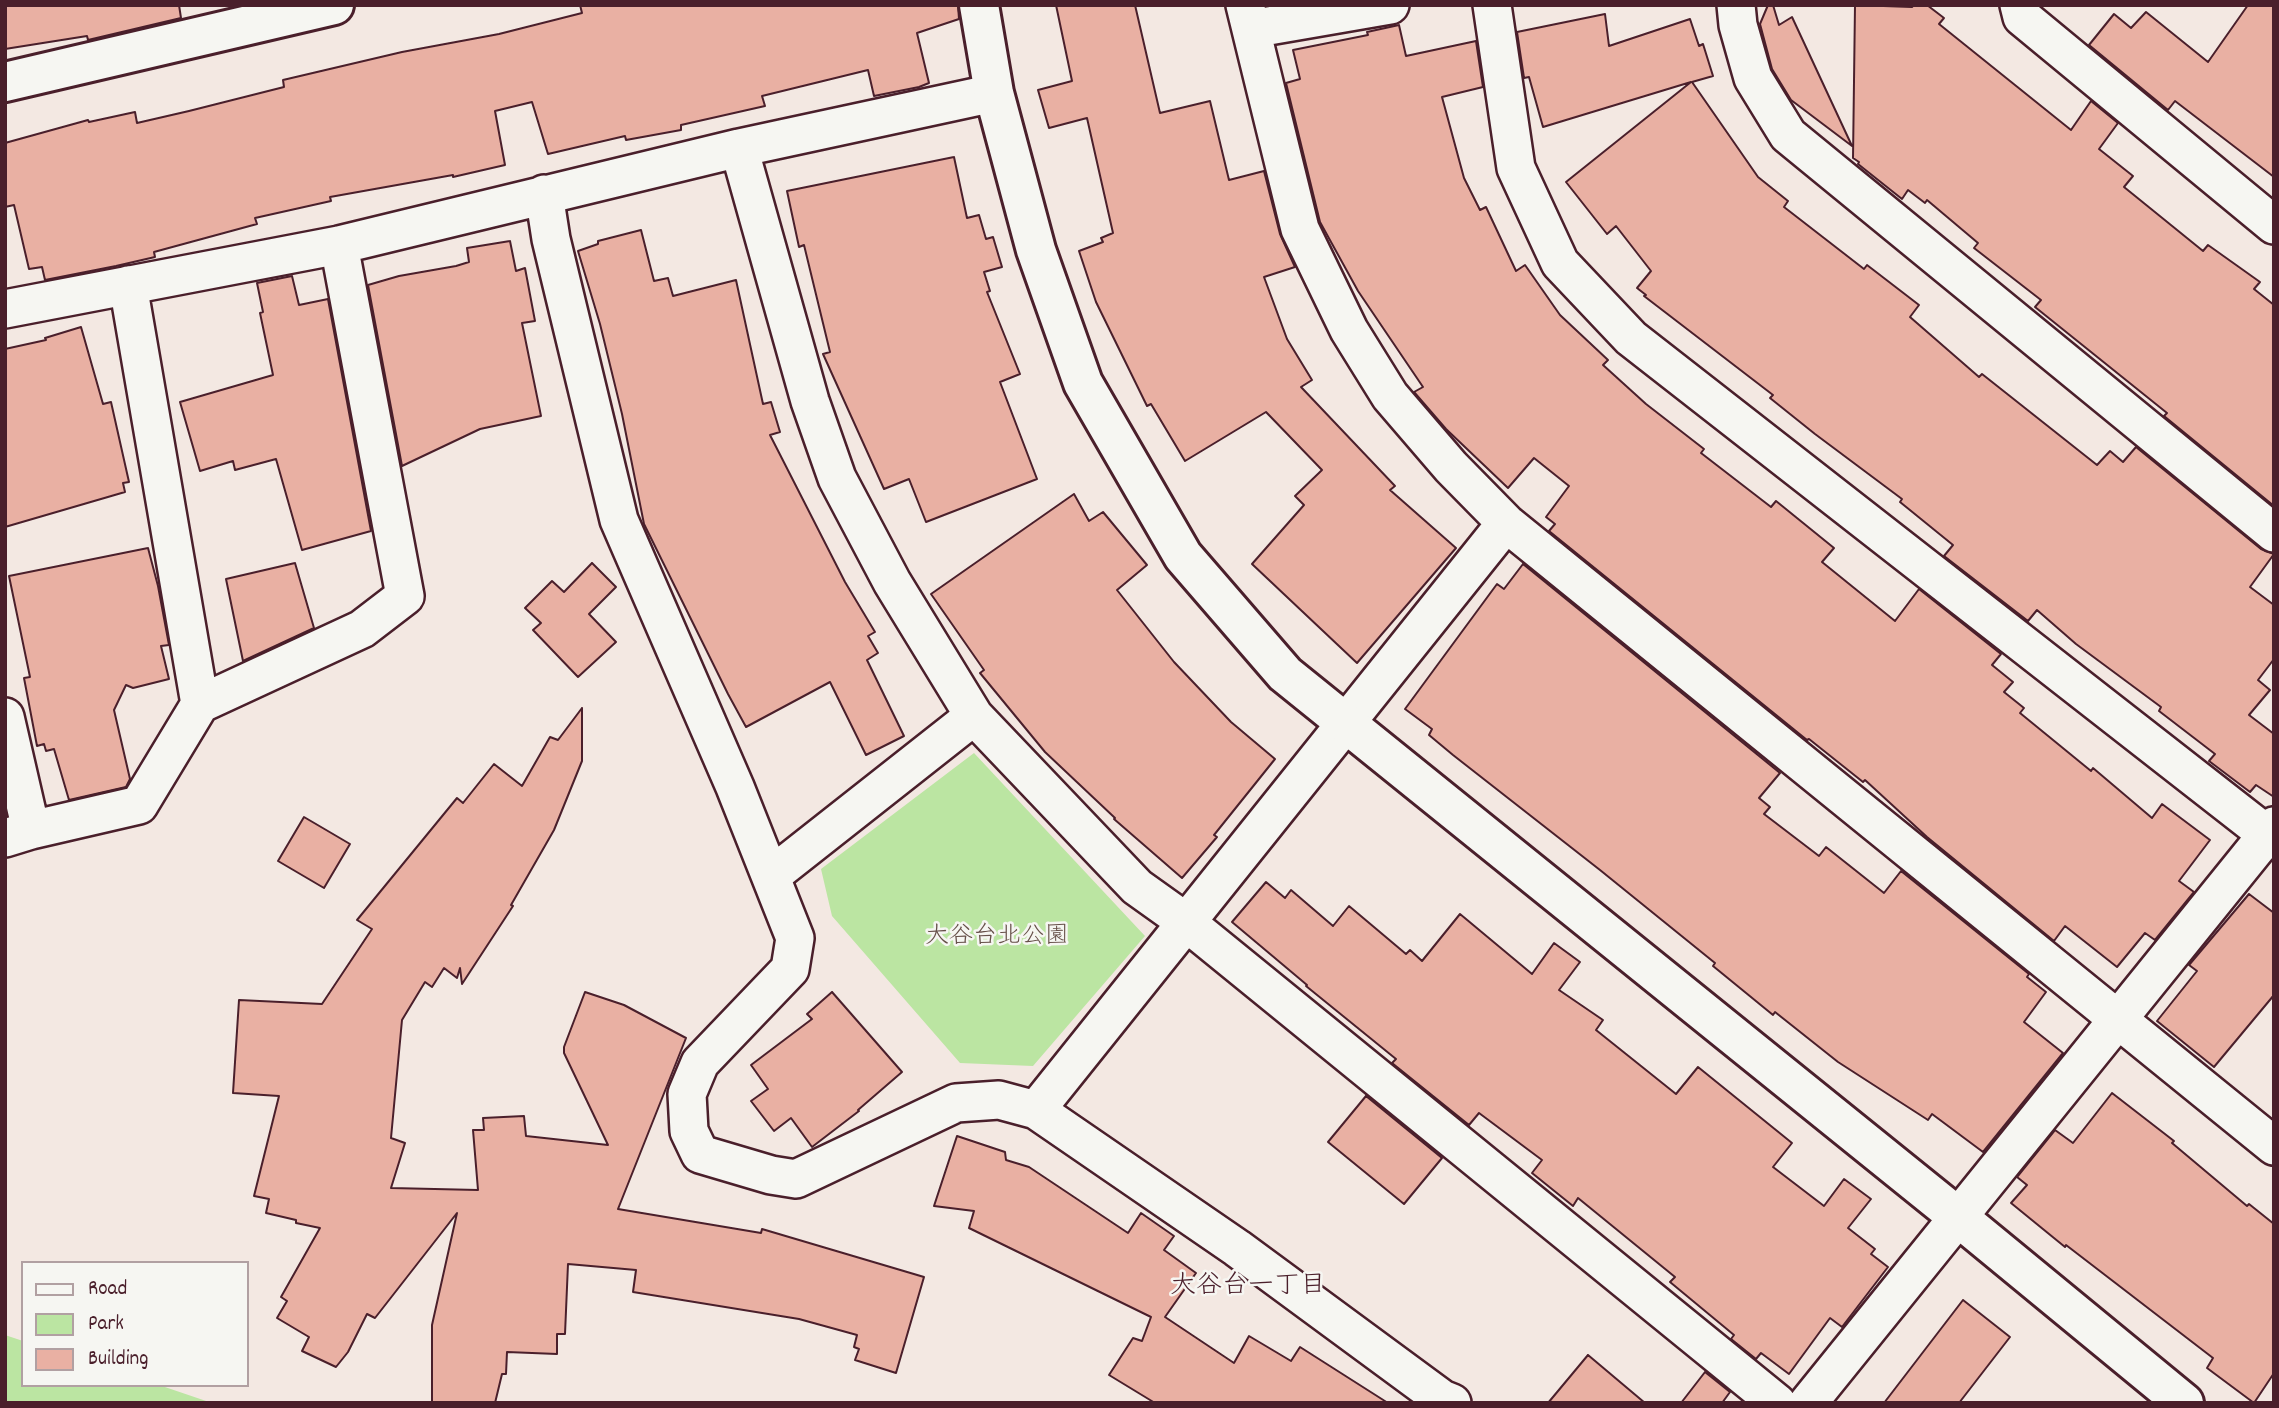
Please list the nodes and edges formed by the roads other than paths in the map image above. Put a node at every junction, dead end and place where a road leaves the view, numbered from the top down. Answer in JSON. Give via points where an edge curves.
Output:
{"nodes":[{"id":1,"x":334,"y":5,"type":"edge"},
{"id":2,"x":978,"y":5,"type":"edge"},
{"id":3,"x":1390,"y":5,"type":"edge"},
{"id":4,"x":1492,"y":5,"type":"edge"},
{"id":5,"x":1736,"y":5,"type":"edge"},
{"id":6,"x":2019,"y":5,"type":"edge"},
{"id":7,"x":1248,"y":17,"type":"edge"},
{"id":8,"x":5,"y":82,"type":"edge"},
{"id":9,"x":994,"y":93,"type":"junction"},
{"id":10,"x":739,"y":148,"type":"junction"},
{"id":11,"x":544,"y":194,"type":"junction"},
{"id":12,"x":2274,"y":225,"type":"edge"},
{"id":13,"x":339,"y":245,"type":"junction"},
{"id":14,"x":128,"y":285,"type":"junction"},
{"id":15,"x":5,"y":309,"type":"edge"},
{"id":16,"x":1506,"y":523,"type":"junction"},
{"id":17,"x":2274,"y":533,"type":"edge"},
{"id":18,"x":200,"y":704,"type":"junction"},
{"id":19,"x":974,"y":716,"type":"junction"},
{"id":20,"x":5,"y":717,"type":"edge"},
{"id":21,"x":1346,"y":725,"type":"junction"},
{"id":22,"x":2272,"y":833,"type":"edge"},
{"id":23,"x":18,"y":834,"type":"edge"},
{"id":24,"x":771,"y":876,"type":"junction"},
{"id":25,"x":1186,"y":922,"type":"junction"},
{"id":26,"x":2117,"y":1018,"type":"junction"},
{"id":27,"x":1036,"y":1110,"type":"junction"},
{"id":28,"x":2274,"y":1146,"type":"edge"},
{"id":29,"x":1958,"y":1217,"type":"junction"},
{"id":30,"x":1452,"y":1403,"type":"edge"},
{"id":31,"x":1777,"y":1403,"type":"edge"},
{"id":32,"x":1808,"y":1403,"type":"edge"},
{"id":33,"x":2184,"y":1403,"type":"edge"}],
"edges":[{"from":1,"to":8,"type":"street"},
{"from":2,"to":9,"type":"street"},
{"from":3,"to":7,"type":"street"},
{"from":4,"to":22,"type":"street","via":[[1516,168],[1560,263],[1631,338]]},
{"from":5,"to":17,"type":"street","via":[[1753,78],[1788,135]]},
{"from":6,"to":12,"type":"street","via":[[2022,17]]},
{"from":7,"to":16,"type":"street","via":[[1300,229],[1349,330],[1390,396]]},
{"from":9,"to":10,"type":"street"},
{"from":9,"to":21,"type":"street","via":[[1036,250],[1083,383],[1183,556],[1285,674]]},
{"from":10,"to":11,"type":"street"},
{"from":10,"to":19,"type":"street","via":[[810,401],[837,478],[892,582]]},
{"from":11,"to":13,"type":"street"},
{"from":11,"to":24,"type":"street","via":[[619,520]]},
{"from":13,"to":14,"type":"street"},
{"from":13,"to":18,"type":"street","via":[[405,596],[362,629]]},
{"from":14,"to":15,"type":"street"},
{"from":14,"to":18,"type":"street"},
{"from":16,"to":21,"type":"street"},
{"from":16,"to":26,"type":"street"},
{"from":18,"to":23,"type":"street","via":[[139,804]]},
{"from":19,"to":24,"type":"street"},
{"from":19,"to":25,"type":"street","via":[[1138,887]]},
{"from":20,"to":23,"type":"street"},
{"from":21,"to":25,"type":"street"},
{"from":21,"to":29,"type":"street"},
{"from":22,"to":26,"type":"street"},
{"from":24,"to":27,"type":"street","via":[[795,938],[790,969],[699,1063],[687,1094],[689,1130],[700,1154],[796,1180],[956,1103],[999,1100]]},
{"from":25,"to":27,"type":"street"},
{"from":25,"to":31,"type":"street"},
{"from":26,"to":28,"type":"street"},
{"from":26,"to":29,"type":"street"},
{"from":27,"to":30,"type":"street"},
{"from":29,"to":32,"type":"street"},
{"from":29,"to":33,"type":"street"}]}
